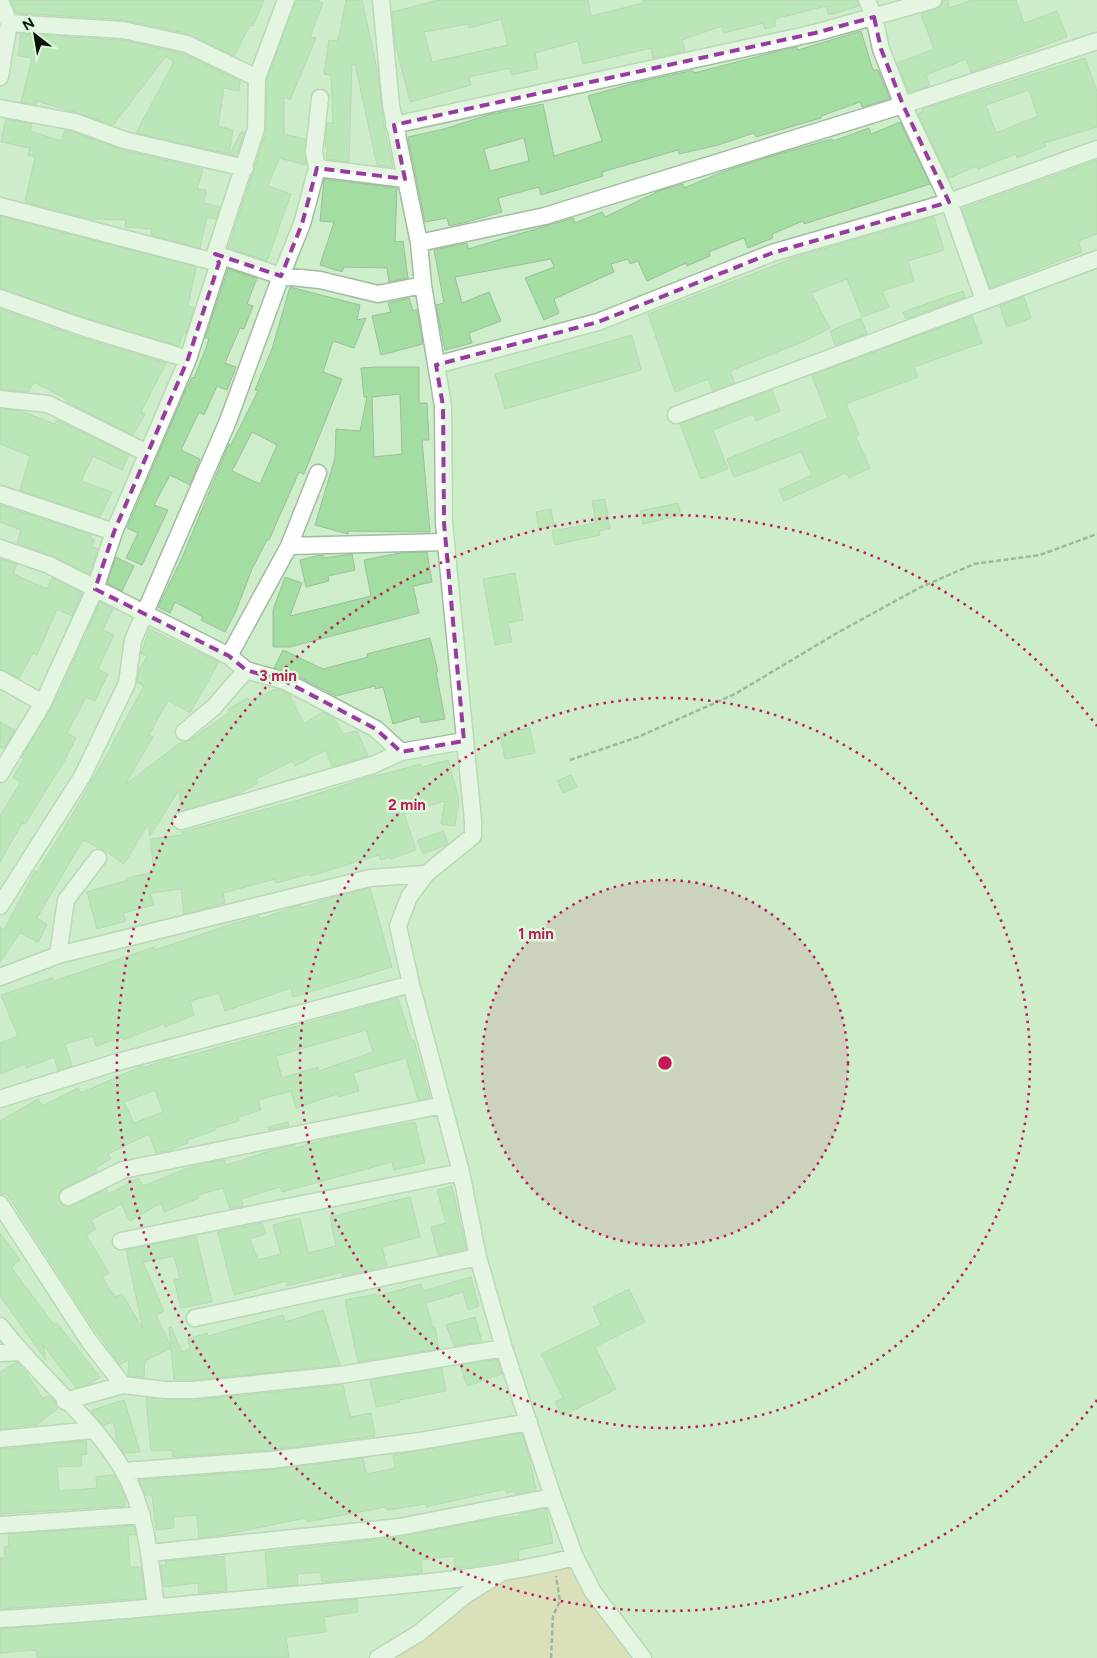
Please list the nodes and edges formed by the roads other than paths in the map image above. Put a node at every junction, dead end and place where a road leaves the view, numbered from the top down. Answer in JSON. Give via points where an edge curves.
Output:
{"nodes":[{"id":1,"x":0,"y":0,"type":"edge"},
{"id":2,"x":286,"y":0,"type":"edge"},
{"id":3,"x":381,"y":0,"type":"edge"},
{"id":4,"x":867,"y":0,"type":"edge"},
{"id":5,"x":933,"y":0,"type":"edge"},
{"id":6,"x":874,"y":17,"type":"junction"},
{"id":7,"x":9,"y":23,"type":"junction"},
{"id":8,"x":1097,"y":41,"type":"edge"},
{"id":9,"x":0,"y":77,"type":"edge"},
{"id":10,"x":257,"y":78,"type":"junction"},
{"id":11,"x":320,"y":98,"type":"dead end"},
{"id":12,"x":902,"y":106,"type":"junction"},
{"id":13,"x":0,"y":108,"type":"edge"},
{"id":14,"x":394,"y":125,"type":"junction"},
{"id":15,"x":1097,"y":149,"type":"edge"},
{"id":16,"x":244,"y":168,"type":"junction"},
{"id":17,"x":317,"y":168,"type":"junction"},
{"id":18,"x":405,"y":179,"type":"junction"},
{"id":19,"x":949,"y":202,"type":"junction"},
{"id":20,"x":0,"y":206,"type":"edge"},
{"id":21,"x":419,"y":243,"type":"junction"},
{"id":22,"x":217,"y":259,"type":"junction"},
{"id":23,"x":1097,"y":259,"type":"edge"},
{"id":24,"x":281,"y":276,"type":"junction"},
{"id":25,"x":423,"y":285,"type":"junction"},
{"id":26,"x":0,"y":298,"type":"edge"},
{"id":27,"x":984,"y":300,"type":"junction"},
{"id":28,"x":188,"y":359,"type":"junction"},
{"id":29,"x":436,"y":365,"type":"junction"},
{"id":30,"x":0,"y":399,"type":"edge"},
{"id":31,"x":676,"y":415,"type":"dead end"},
{"id":32,"x":147,"y":453,"type":"junction"},
{"id":33,"x":318,"y":473,"type":"dead end"},
{"id":34,"x":0,"y":494,"type":"edge"},
{"id":35,"x":114,"y":532,"type":"junction"},
{"id":36,"x":446,"y":542,"type":"junction"},
{"id":37,"x":289,"y":546,"type":"junction"},
{"id":38,"x":0,"y":548,"type":"edge"},
{"id":39,"x":96,"y":589,"type":"junction"},
{"id":40,"x":146,"y":615,"type":"junction"},
{"id":41,"x":229,"y":656,"type":"junction"},
{"id":42,"x":246,"y":670,"type":"junction"},
{"id":43,"x":0,"y":679,"type":"edge"},
{"id":44,"x":43,"y":703,"type":"junction"},
{"id":45,"x":184,"y":732,"type":"dead end"},
{"id":46,"x":464,"y":741,"type":"junction"},
{"id":47,"x":401,"y":752,"type":"junction"},
{"id":48,"x":0,"y":774,"type":"edge"},
{"id":49,"x":181,"y":821,"type":"dead end"},
{"id":50,"x":98,"y":858,"type":"dead end"},
{"id":51,"x":426,"y":874,"type":"junction"},
{"id":52,"x":0,"y":906,"type":"edge"},
{"id":53,"x":58,"y":956,"type":"junction"},
{"id":54,"x":0,"y":977,"type":"edge"},
{"id":55,"x":411,"y":984,"type":"junction"},
{"id":56,"x":0,"y":1099,"type":"edge"},
{"id":57,"x":442,"y":1105,"type":"junction"},
{"id":58,"x":461,"y":1172,"type":"junction"},
{"id":59,"x":68,"y":1197,"type":"dead end"},
{"id":60,"x":0,"y":1204,"type":"edge"},
{"id":61,"x":120,"y":1241,"type":"dead end"},
{"id":62,"x":478,"y":1257,"type":"junction"},
{"id":63,"x":195,"y":1318,"type":"dead end"},
{"id":64,"x":0,"y":1326,"type":"edge"},
{"id":65,"x":504,"y":1348,"type":"junction"},
{"id":66,"x":20,"y":1352,"type":"junction"},
{"id":67,"x":0,"y":1353,"type":"edge"},
{"id":68,"x":123,"y":1385,"type":"junction"},
{"id":69,"x":66,"y":1400,"type":"junction"},
{"id":70,"x":529,"y":1422,"type":"junction"},
{"id":71,"x":93,"y":1430,"type":"junction"},
{"id":72,"x":0,"y":1439,"type":"edge"},
{"id":73,"x":124,"y":1471,"type":"junction"},
{"id":74,"x":553,"y":1497,"type":"junction"},
{"id":75,"x":142,"y":1515,"type":"junction"},
{"id":76,"x":0,"y":1525,"type":"edge"},
{"id":77,"x":149,"y":1553,"type":"junction"},
{"id":78,"x":575,"y":1557,"type":"junction"},
{"id":79,"x":502,"y":1573,"type":"junction"},
{"id":80,"x":156,"y":1607,"type":"junction"},
{"id":81,"x":0,"y":1619,"type":"edge"},
{"id":82,"x":378,"y":1658,"type":"edge"},
{"id":83,"x":643,"y":1658,"type":"edge"}],
"edges":[{"from":1,"to":7,"type":"street"},
{"from":2,"to":10,"type":"street"},
{"from":3,"to":14,"type":"street","via":[[380,16]]},
{"from":4,"to":6,"type":"street"},
{"from":5,"to":6,"type":"street"},
{"from":6,"to":12,"type":"street","via":[[881,49]]},
{"from":6,"to":14,"type":"street","via":[[815,33]]},
{"from":7,"to":9,"type":"street"},
{"from":7,"to":10,"type":"street","via":[[123,30],[187,44]]},
{"from":8,"to":12,"type":"street"},
{"from":10,"to":16,"type":"street","via":[[256,129]]},
{"from":11,"to":17,"type":"street","via":[[314,152]]},
{"from":12,"to":19,"type":"street"},
{"from":12,"to":21,"type":"street","via":[[545,216]]},
{"from":13,"to":16,"type":"street","via":[[76,122],[124,140]]},
{"from":14,"to":18,"type":"street"},
{"from":15,"to":19,"type":"street"},
{"from":16,"to":22,"type":"street"},
{"from":17,"to":18,"type":"street"},
{"from":17,"to":24,"type":"street","via":[[302,224]]},
{"from":18,"to":21,"type":"street"},
{"from":19,"to":27,"type":"street"},
{"from":19,"to":29,"type":"street","via":[[772,253],[598,322]]},
{"from":20,"to":22,"type":"street"},
{"from":21,"to":25,"type":"street"},
{"from":22,"to":24,"type":"street"},
{"from":22,"to":28,"type":"street"},
{"from":23,"to":27,"type":"street"},
{"from":24,"to":25,"type":"street","via":[[320,280],[378,294]]},
{"from":24,"to":40,"type":"street","via":[[228,421]]},
{"from":25,"to":29,"type":"street"},
{"from":26,"to":28,"type":"street"},
{"from":27,"to":31,"type":"street"},
{"from":28,"to":32,"type":"street"},
{"from":29,"to":36,"type":"street","via":[[443,406]]},
{"from":30,"to":32,"type":"street","via":[[48,404]]},
{"from":32,"to":35,"type":"street"},
{"from":33,"to":37,"type":"street"},
{"from":34,"to":35,"type":"street"},
{"from":35,"to":39,"type":"street"},
{"from":36,"to":37,"type":"street"},
{"from":36,"to":46,"type":"street"},
{"from":37,"to":41,"type":"street"},
{"from":38,"to":39,"type":"street","via":[[48,565]]},
{"from":39,"to":40,"type":"street"},
{"from":39,"to":44,"type":"street"},
{"from":40,"to":41,"type":"street"},
{"from":40,"to":52,"type":"street","via":[[133,640],[127,683],[115,712],[83,775]]},
{"from":41,"to":42,"type":"street"},
{"from":42,"to":45,"type":"street","via":[[214,707]]},
{"from":42,"to":47,"type":"street","via":[[285,682],[376,729]]},
{"from":43,"to":44,"type":"street"},
{"from":44,"to":48,"type":"street"},
{"from":46,"to":47,"type":"street"},
{"from":46,"to":51,"type":"street","via":[[473,836]]},
{"from":47,"to":49,"type":"street","via":[[373,765]]},
{"from":50,"to":53,"type":"street","via":[[66,900]]},
{"from":51,"to":53,"type":"street","via":[[370,878]]},
{"from":51,"to":55,"type":"street","via":[[409,897],[398,926]]},
{"from":53,"to":54,"type":"street"},
{"from":55,"to":56,"type":"street","via":[[114,1063]]},
{"from":55,"to":57,"type":"street"},
{"from":57,"to":58,"type":"street"},
{"from":57,"to":59,"type":"street","via":[[123,1170]]},
{"from":58,"to":61,"type":"street"},
{"from":58,"to":62,"type":"street"},
{"from":60,"to":68,"type":"street","via":[[90,1341]]},
{"from":62,"to":63,"type":"street"},
{"from":62,"to":65,"type":"street"},
{"from":64,"to":66,"type":"street"},
{"from":65,"to":68,"type":"street","via":[[341,1375],[213,1388],[165,1390]]},
{"from":65,"to":70,"type":"street"},
{"from":66,"to":67,"type":"street"},
{"from":66,"to":69,"type":"street"},
{"from":68,"to":69,"type":"street"},
{"from":69,"to":71,"type":"street"},
{"from":70,"to":73,"type":"street","via":[[420,1441],[271,1460]]},
{"from":70,"to":74,"type":"street"},
{"from":71,"to":72,"type":"street"},
{"from":71,"to":73,"type":"street"},
{"from":73,"to":75,"type":"street"},
{"from":74,"to":77,"type":"street","via":[[399,1527]]},
{"from":74,"to":78,"type":"street"},
{"from":75,"to":76,"type":"street"},
{"from":75,"to":77,"type":"street"},
{"from":77,"to":80,"type":"street"},
{"from":78,"to":79,"type":"street"},
{"from":78,"to":83,"type":"street","via":[[593,1592]]},
{"from":79,"to":80,"type":"street"},
{"from":79,"to":82,"type":"street","via":[[468,1594],[420,1633]]},
{"from":80,"to":81,"type":"street"}]}
